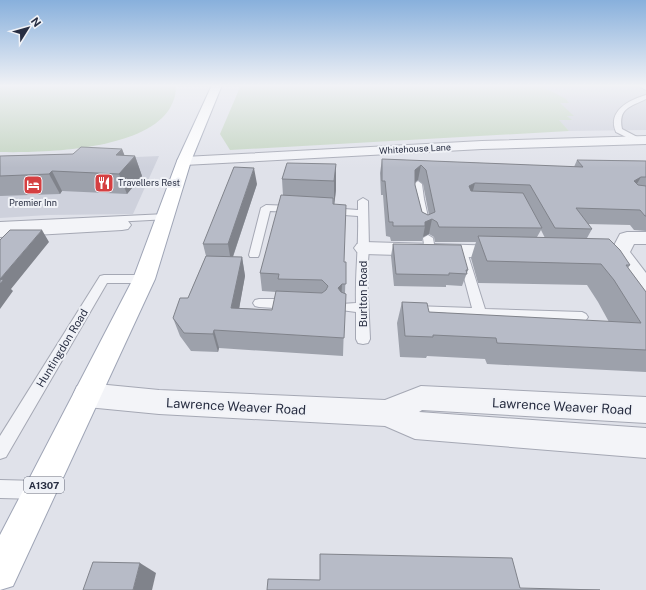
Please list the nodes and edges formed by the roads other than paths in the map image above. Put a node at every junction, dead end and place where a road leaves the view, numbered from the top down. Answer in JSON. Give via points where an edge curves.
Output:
{"nodes":[{"id":1,"x":205,"y":113,"type":"edge"},
{"id":2,"x":619,"y":113,"type":"edge"},
{"id":3,"x":642,"y":141,"type":"edge"},
{"id":4,"x":184,"y":161,"type":"junction"},
{"id":5,"x":418,"y":184,"type":"dead end"},
{"id":6,"x":363,"y":200,"type":"dead end"},
{"id":7,"x":303,"y":210,"type":"edge"},
{"id":8,"x":318,"y":211,"type":"edge"},
{"id":9,"x":362,"y":213,"type":"junction"},
{"id":10,"x":166,"y":218,"type":"junction"},
{"id":11,"x":0,"y":225,"type":"edge"},
{"id":12,"x":122,"y":225,"type":"dead end"},
{"id":13,"x":425,"y":226,"type":"edge"},
{"id":14,"x":0,"y":232,"type":"edge"},
{"id":15,"x":646,"y":238,"type":"edge"},
{"id":16,"x":364,"y":248,"type":"junction"},
{"id":17,"x":462,"y":251,"type":"junction"},
{"id":18,"x":523,"y":252,"type":"edge"},
{"id":19,"x":254,"y":254,"type":"dead end"},
{"id":20,"x":144,"y":279,"type":"junction"},
{"id":21,"x":646,"y":288,"type":"edge"},
{"id":22,"x":259,"y":303,"type":"dead end"},
{"id":23,"x":306,"y":305,"type":"edge"},
{"id":24,"x":345,"y":307,"type":"edge"},
{"id":25,"x":362,"y":308,"type":"junction"},
{"id":26,"x":413,"y":311,"type":"edge"},
{"id":27,"x":480,"y":313,"type":"junction"},
{"id":28,"x":582,"y":317,"type":"dead end"},
{"id":29,"x":363,"y":339,"type":"dead end"},
{"id":30,"x":87,"y":396,"type":"junction"},
{"id":31,"x":646,"y":410,"type":"edge"},
{"id":32,"x":386,"y":413,"type":"junction"},
{"id":33,"x":646,"y":443,"type":"edge"},
{"id":34,"x":0,"y":451,"type":"edge"},
{"id":35,"x":0,"y":489,"type":"edge"},
{"id":36,"x":42,"y":490,"type":"junction"},
{"id":37,"x":0,"y":573,"type":"edge"}],
"edges":[{"from":1,"to":4,"type":"main road","number":"A1307"},
{"from":2,"to":3,"type":"lane","via":[[617,121],[619,130]]},
{"from":3,"to":4,"type":"street","name":"Whitehouse Lane","via":[[482,145]]},
{"from":4,"to":10,"type":"main road","number":"A1307"},
{"from":5,"to":13,"type":"lane"},
{"from":6,"to":9,"type":"lane","name":"Burlton Road"},
{"from":7,"to":19,"type":"lane","via":[[266,208]]},
{"from":8,"to":9,"type":"lane"},
{"from":9,"to":16,"type":"lane","name":"Burlton Road"},
{"from":10,"to":11,"type":"lane"},
{"from":10,"to":20,"type":"main road","number":"A1307"},
{"from":12,"to":14,"type":"street"},
{"from":15,"to":21,"type":"street","via":[[627,238],[613,253]]},
{"from":16,"to":17,"type":"street","name":"Burlton Road","via":[[429,244]]},
{"from":16,"to":25,"type":"lane","name":"Burlton Road","via":[[361,275]]},
{"from":17,"to":18,"type":"street","name":"Burlton Road"},
{"from":17,"to":27,"type":"lane"},
{"from":20,"to":30,"type":"main road","number":"A1307"},
{"from":20,"to":34,"type":"lane","name":"Huntingdon Road","via":[[104,279]]},
{"from":22,"to":23,"type":"lane"},
{"from":24,"to":25,"type":"lane"},
{"from":25,"to":29,"type":"lane","name":"Burlton Road"},
{"from":26,"to":27,"type":"lane"},
{"from":27,"to":28,"type":"lane"},
{"from":30,"to":32,"type":"street","name":"Lawrence Weaver Road","via":[[171,403]]},
{"from":30,"to":36,"type":"main road","number":"A1307"},
{"from":31,"to":32,"type":"street","name":"Lawrence Weaver Road","via":[[421,398]]},
{"from":32,"to":33,"type":"street","name":"Lawrence Weaver Road","via":[[415,425]]},
{"from":35,"to":36,"type":"lane"},
{"from":36,"to":37,"type":"main road","number":"A1307"}]}
